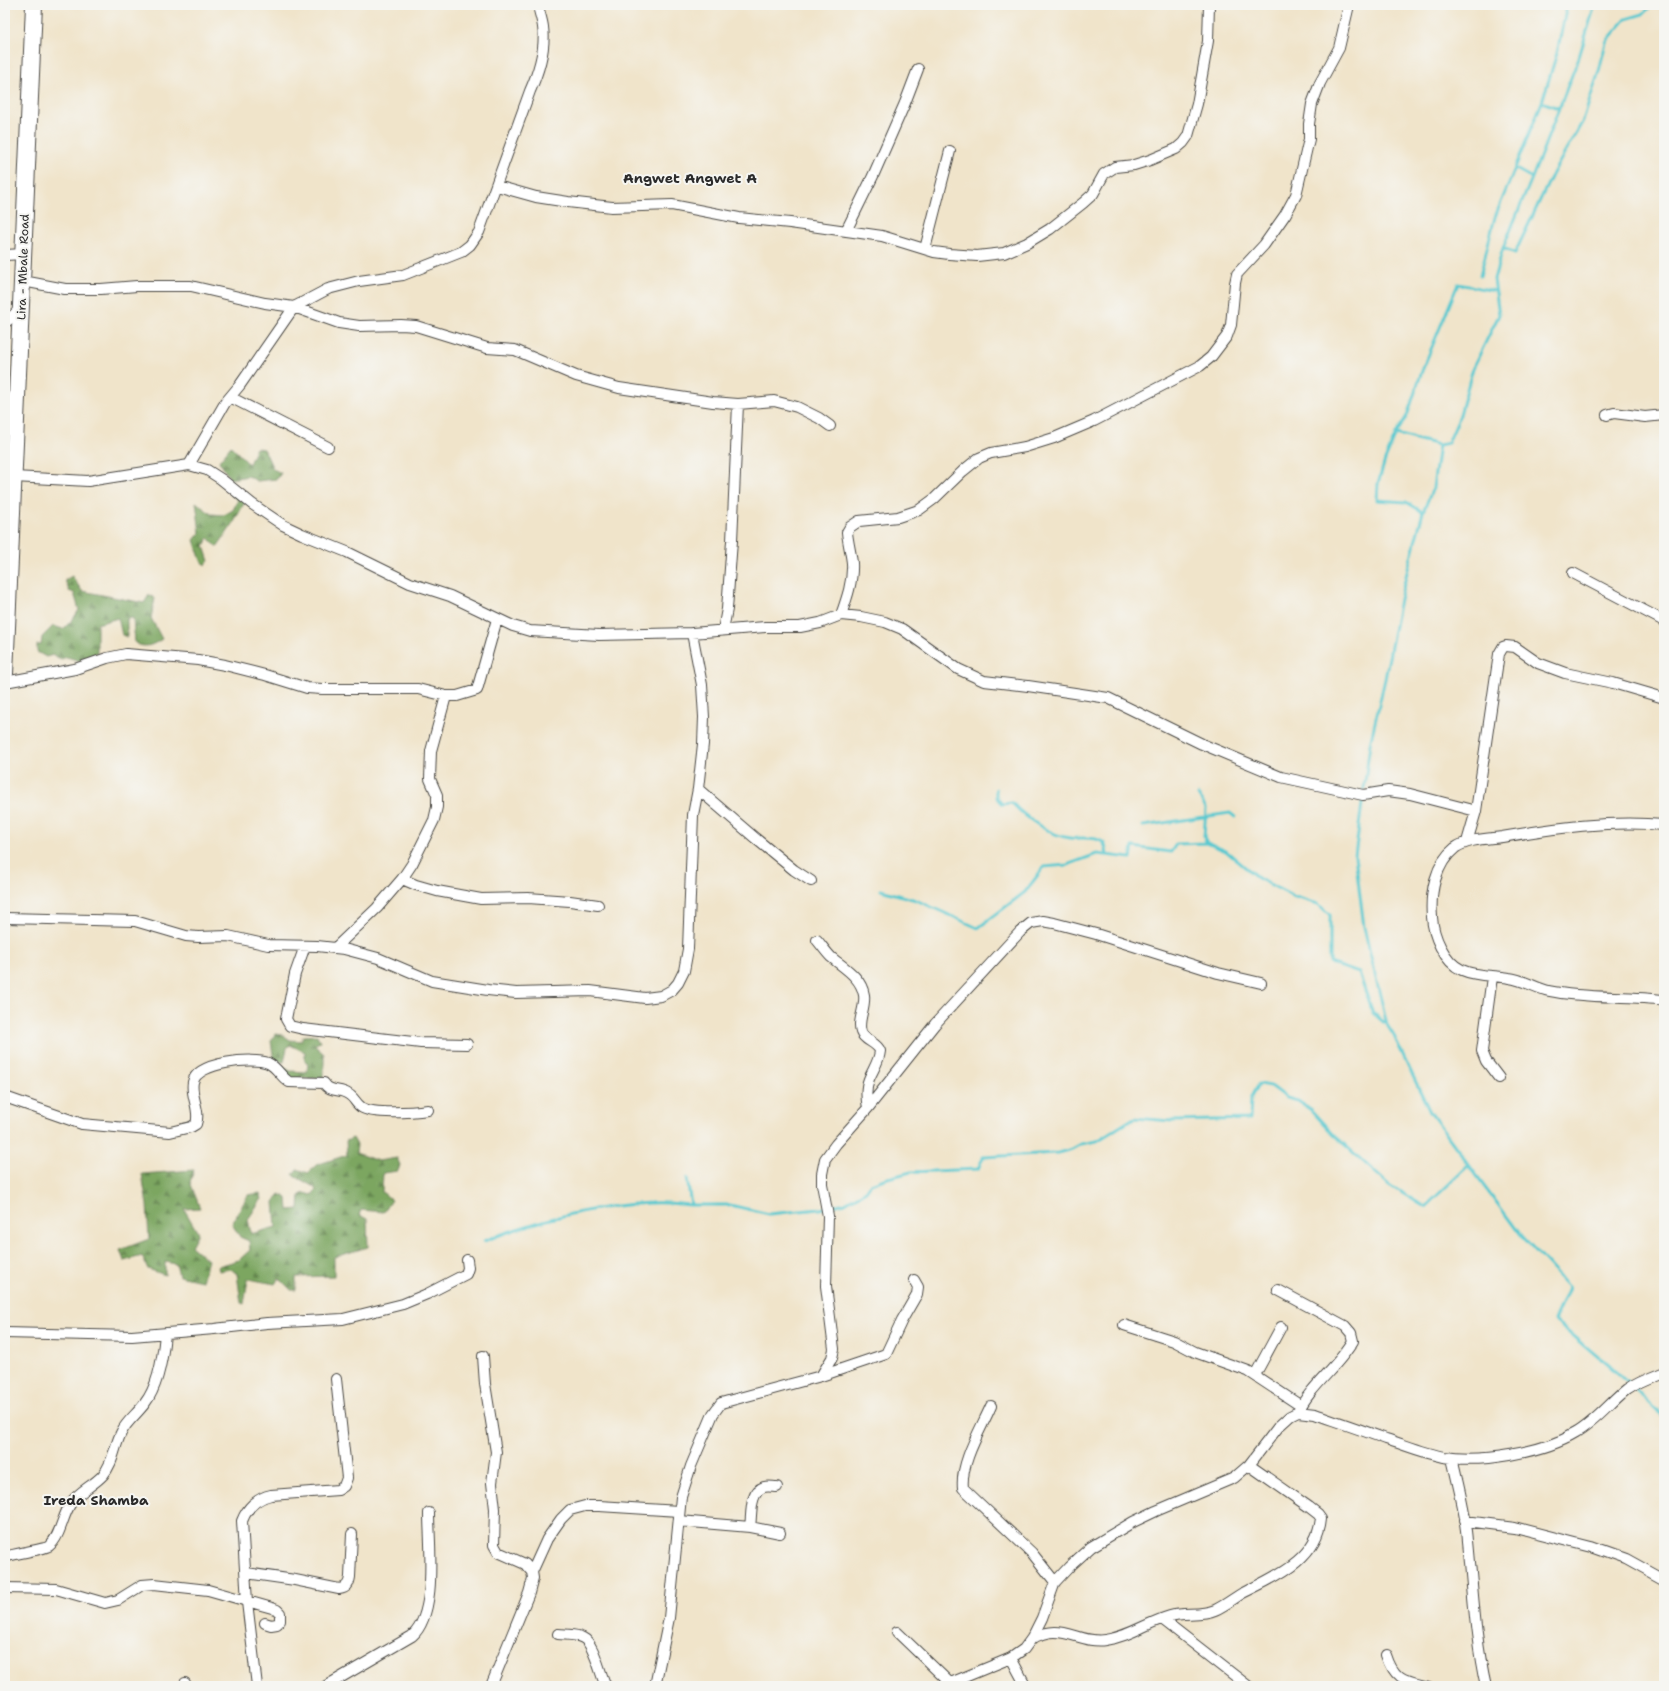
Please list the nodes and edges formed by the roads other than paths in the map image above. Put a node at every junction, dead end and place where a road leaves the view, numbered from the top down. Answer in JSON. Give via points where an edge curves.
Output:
{"nodes":[{"id":1,"x":34,"y":5,"type":"edge"},
{"id":2,"x":538,"y":5,"type":"edge"},
{"id":3,"x":1209,"y":5,"type":"edge"},
{"id":4,"x":1349,"y":5,"type":"edge"},
{"id":5,"x":918,"y":69,"type":"dead end"},
{"id":6,"x":950,"y":151,"type":"dead end"},
{"id":7,"x":497,"y":186,"type":"junction"},
{"id":8,"x":846,"y":231,"type":"junction"},
{"id":9,"x":925,"y":249,"type":"junction"},
{"id":10,"x":24,"y":254,"type":"junction"},
{"id":11,"x":5,"y":255,"type":"edge"},
{"id":12,"x":23,"y":281,"type":"junction"},
{"id":13,"x":22,"y":307,"type":"junction"},
{"id":14,"x":294,"y":307,"type":"junction"},
{"id":15,"x":5,"y":323,"type":"edge"},
{"id":16,"x":230,"y":397,"type":"junction"},
{"id":17,"x":738,"y":404,"type":"junction"},
{"id":18,"x":1607,"y":414,"type":"dead end"},
{"id":19,"x":1664,"y":415,"type":"edge"},
{"id":20,"x":830,"y":426,"type":"dead end"},
{"id":21,"x":328,"y":447,"type":"dead end"},
{"id":22,"x":189,"y":465,"type":"junction"},
{"id":23,"x":14,"y":477,"type":"junction"},
{"id":24,"x":1573,"y":573,"type":"dead end"},
{"id":25,"x":841,"y":615,"type":"junction"},
{"id":26,"x":497,"y":619,"type":"junction"},
{"id":27,"x":1664,"y":621,"type":"edge"},
{"id":28,"x":723,"y":630,"type":"junction"},
{"id":29,"x":692,"y":633,"type":"junction"},
{"id":30,"x":6,"y":637,"type":"edge"},
{"id":31,"x":5,"y":674,"type":"edge"},
{"id":32,"x":5,"y":682,"type":"edge"},
{"id":33,"x":446,"y":696,"type":"junction"},
{"id":34,"x":1664,"y":698,"type":"edge"},
{"id":35,"x":698,"y":788,"type":"junction"},
{"id":36,"x":1476,"y":811,"type":"junction"},
{"id":37,"x":1664,"y":825,"type":"edge"},
{"id":38,"x":1467,"y":842,"type":"junction"},
{"id":39,"x":402,"y":879,"type":"junction"},
{"id":40,"x":811,"y":881,"type":"dead end"},
{"id":41,"x":598,"y":905,"type":"dead end"},
{"id":42,"x":5,"y":918,"type":"edge"},
{"id":43,"x":817,"y":940,"type":"dead end"},
{"id":44,"x":305,"y":946,"type":"junction"},
{"id":45,"x":335,"y":948,"type":"junction"},
{"id":46,"x":1492,"y":977,"type":"junction"},
{"id":47,"x":1261,"y":983,"type":"dead end"},
{"id":48,"x":1664,"y":1000,"type":"edge"},
{"id":49,"x":467,"y":1044,"type":"dead end"},
{"id":50,"x":1499,"y":1078,"type":"dead end"},
{"id":51,"x":5,"y":1097,"type":"edge"},
{"id":52,"x":868,"y":1108,"type":"junction"},
{"id":53,"x":428,"y":1110,"type":"dead end"},
{"id":54,"x":467,"y":1260,"type":"dead end"},
{"id":55,"x":914,"y":1280,"type":"dead end"},
{"id":56,"x":1278,"y":1290,"type":"dead end"},
{"id":57,"x":1124,"y":1326,"type":"dead end"},
{"id":58,"x":1281,"y":1326,"type":"dead end"},
{"id":59,"x":5,"y":1333,"type":"edge"},
{"id":60,"x":165,"y":1334,"type":"junction"},
{"id":61,"x":483,"y":1356,"type":"dead end"},
{"id":62,"x":1664,"y":1372,"type":"edge"},
{"id":63,"x":1255,"y":1375,"type":"junction"},
{"id":64,"x":820,"y":1376,"type":"junction"},
{"id":65,"x":336,"y":1379,"type":"dead end"},
{"id":66,"x":991,"y":1406,"type":"dead end"},
{"id":67,"x":1300,"y":1409,"type":"junction"},
{"id":68,"x":1452,"y":1458,"type":"junction"},
{"id":69,"x":1249,"y":1465,"type":"junction"},
{"id":70,"x":777,"y":1487,"type":"dead end"},
{"id":71,"x":429,"y":1512,"type":"dead end"},
{"id":72,"x":679,"y":1516,"type":"junction"},
{"id":73,"x":1465,"y":1521,"type":"junction"},
{"id":74,"x":750,"y":1527,"type":"junction"},
{"id":75,"x":780,"y":1533,"type":"dead end"},
{"id":76,"x":352,"y":1534,"type":"dead end"},
{"id":77,"x":5,"y":1557,"type":"edge"},
{"id":78,"x":532,"y":1572,"type":"junction"},
{"id":79,"x":246,"y":1573,"type":"junction"},
{"id":80,"x":1664,"y":1580,"type":"edge"},
{"id":81,"x":1056,"y":1582,"type":"junction"},
{"id":82,"x":5,"y":1588,"type":"edge"},
{"id":83,"x":247,"y":1602,"type":"junction"},
{"id":84,"x":1162,"y":1619,"type":"junction"},
{"id":85,"x":265,"y":1623,"type":"dead end"},
{"id":86,"x":897,"y":1632,"type":"dead end"},
{"id":87,"x":558,"y":1634,"type":"dead end"},
{"id":88,"x":1032,"y":1638,"type":"junction"},
{"id":89,"x":1388,"y":1655,"type":"dead end"},
{"id":90,"x":1011,"y":1658,"type":"junction"},
{"id":91,"x":946,"y":1684,"type":"edge"},
{"id":92,"x":257,"y":1686,"type":"edge"},
{"id":93,"x":326,"y":1686,"type":"edge"},
{"id":94,"x":491,"y":1686,"type":"edge"},
{"id":95,"x":606,"y":1686,"type":"edge"},
{"id":96,"x":655,"y":1686,"type":"edge"},
{"id":97,"x":1026,"y":1686,"type":"edge"},
{"id":98,"x":1248,"y":1686,"type":"edge"},
{"id":99,"x":1428,"y":1686,"type":"edge"},
{"id":100,"x":1486,"y":1686,"type":"edge"}],
"edges":[{"from":1,"to":10,"type":"main road","name":"Lira - Mbale Road"},
{"from":2,"to":7,"type":"street","via":[[543,27],[542,59]]},
{"from":3,"to":9,"type":"street","via":[[1208,41],[1197,104],[1188,136],[1176,150],[1134,165],[1115,167],[1104,174],[1093,194],[1050,229],[1004,253],[977,256]]},
{"from":4,"to":25,"type":"street","via":[[1338,48],[1320,82],[1312,104],[1309,139],[1296,195],[1264,245],[1237,274],[1231,325],[1227,336],[1211,358],[1094,421],[1054,438],[979,458],[919,510],[898,517],[854,523],[847,532],[852,562],[851,578]]},
{"from":5,"to":8,"type":"street","via":[[873,176]]},
{"from":6,"to":9,"type":"street"},
{"from":7,"to":8,"type":"street","via":[[536,197],[568,202],[612,207],[672,205],[739,218]]},
{"from":7,"to":14,"type":"street","via":[[479,232],[470,245],[461,252],[403,275],[359,281],[328,289]]},
{"from":8,"to":9,"type":"street","via":[[882,236]]},
{"from":10,"to":11,"type":"street"},
{"from":10,"to":12,"type":"main road","name":"Lira - Mbale Road"},
{"from":12,"to":13,"type":"main road","name":"Lira - Mbale Road"},
{"from":12,"to":14,"type":"street","via":[[65,289],[191,286]]},
{"from":13,"to":15,"type":"street"},
{"from":13,"to":23,"type":"main road","name":"Lira - Mbale Road"},
{"from":14,"to":16,"type":"street"},
{"from":14,"to":17,"type":"street","via":[[339,323],[359,326],[416,326],[487,348],[515,350],[576,376],[620,388],[677,398]]},
{"from":16,"to":21,"type":"street"},
{"from":16,"to":22,"type":"street"},
{"from":17,"to":20,"type":"street","via":[[774,401],[797,407]]},
{"from":17,"to":28,"type":"street","via":[[731,554]]},
{"from":18,"to":19,"type":"street"},
{"from":22,"to":23,"type":"street","via":[[88,481]]},
{"from":22,"to":26,"type":"street","via":[[207,470],[283,525],[347,552],[410,583],[470,604]]},
{"from":23,"to":30,"type":"main road","name":"Lira - Mbale Road"},
{"from":24,"to":27,"type":"street"},
{"from":25,"to":28,"type":"street","via":[[800,627]]},
{"from":25,"to":36,"type":"street","via":[[885,622],[902,629],[958,669],[984,681],[1108,698],[1202,744],[1281,777],[1364,795],[1388,791],[1410,794]]},
{"from":26,"to":29,"type":"street","via":[[530,631],[599,635]]},
{"from":26,"to":33,"type":"street","via":[[477,690],[457,696]]},
{"from":28,"to":29,"type":"street"},
{"from":29,"to":35,"type":"street","via":[[704,697],[703,744]]},
{"from":30,"to":31,"type":"main road","name":"Lira - Mbale Road"},
{"from":32,"to":33,"type":"street","via":[[75,669],[126,654],[225,665],[308,688],[418,689]]},
{"from":33,"to":39,"type":"street","via":[[431,751],[430,778],[437,795],[438,807],[412,864]]},
{"from":34,"to":36,"type":"street","via":[[1565,673],[1538,663],[1515,647],[1503,647],[1499,654]]},
{"from":35,"to":40,"type":"street","via":[[755,838]]},
{"from":35,"to":45,"type":"street","via":[[693,815],[685,966],[676,986],[661,996],[645,998],[590,991],[516,993],[488,990],[432,981],[378,958]]},
{"from":36,"to":38,"type":"street"},
{"from":37,"to":38,"type":"street","via":[[1606,823],[1532,831]]},
{"from":38,"to":46,"type":"street","via":[[1454,849],[1438,871],[1432,896],[1432,923],[1443,951],[1456,967],[1469,973]]},
{"from":39,"to":41,"type":"street","via":[[437,891],[481,899],[528,898]]},
{"from":39,"to":45,"type":"street","via":[[377,908]]},
{"from":42,"to":44,"type":"street","via":[[136,920],[192,937],[228,936],[268,945]]},
{"from":43,"to":52,"type":"street","via":[[826,952],[855,977],[863,990],[865,1004],[861,1030],[880,1051],[866,1091]]},
{"from":44,"to":45,"type":"street"},
{"from":44,"to":49,"type":"street","via":[[295,974],[286,1019],[290,1026],[421,1043]]},
{"from":46,"to":48,"type":"street","via":[[1522,980],[1548,991],[1561,993]]},
{"from":46,"to":50,"type":"street","via":[[1482,1051]]},
{"from":47,"to":52,"type":"street","via":[[1218,973],[1054,923],[1031,923],[935,1024]]},
{"from":51,"to":53,"type":"street","via":[[82,1124],[170,1132],[196,1124],[198,1114],[193,1087],[197,1075],[204,1070],[243,1060],[270,1064],[289,1082],[324,1083],[330,1089],[349,1094],[364,1109],[413,1112]]},
{"from":52,"to":64,"type":"street","via":[[827,1155],[823,1165],[822,1184],[829,1227],[826,1286],[834,1349],[832,1358]]},
{"from":54,"to":60,"type":"street","via":[[466,1274],[452,1282],[403,1304],[354,1317]]},
{"from":55,"to":64,"type":"street","via":[[918,1287],[917,1294],[886,1354]]},
{"from":56,"to":67,"type":"street","via":[[1345,1326],[1353,1341]]},
{"from":57,"to":63,"type":"street","via":[[1174,1341],[1195,1352]]},
{"from":58,"to":63,"type":"street"},
{"from":59,"to":60,"type":"street","via":[[132,1336]]},
{"from":60,"to":77,"type":"street","via":[[162,1357],[151,1395],[122,1430],[113,1459],[101,1477],[74,1499],[49,1546]]},
{"from":61,"to":78,"type":"street","via":[[496,1452],[492,1484],[495,1509],[494,1545],[498,1552],[525,1564]]},
{"from":62,"to":68,"type":"street","via":[[1632,1386],[1594,1421],[1562,1441],[1527,1452]]},
{"from":63,"to":67,"type":"street"},
{"from":64,"to":72,"type":"street","via":[[719,1405],[691,1466],[681,1497]]},
{"from":65,"to":79,"type":"street","via":[[347,1481],[338,1490],[271,1495],[261,1498],[251,1506],[242,1521]]},
{"from":66,"to":81,"type":"street","via":[[969,1456],[964,1471],[963,1488],[1032,1553]]},
{"from":67,"to":68,"type":"street","via":[[1421,1451]]},
{"from":67,"to":69,"type":"street","via":[[1278,1426]]},
{"from":68,"to":73,"type":"street"},
{"from":69,"to":81,"type":"street","via":[[1234,1478],[1156,1511],[1104,1538],[1069,1566]]},
{"from":69,"to":84,"type":"street","via":[[1318,1514],[1321,1518],[1320,1525],[1314,1540],[1300,1560],[1284,1572],[1215,1610]]},
{"from":70,"to":74,"type":"street","via":[[766,1486],[757,1492]]},
{"from":71,"to":93,"type":"street","via":[[430,1584],[420,1626],[412,1636]]},
{"from":72,"to":74,"type":"street"},
{"from":72,"to":78,"type":"street","via":[[613,1506],[574,1508],[561,1519],[550,1534]]},
{"from":72,"to":96,"type":"street","via":[[669,1618]]},
{"from":73,"to":80,"type":"street","via":[[1514,1526],[1592,1547],[1626,1559]]},
{"from":73,"to":100,"type":"street","via":[[1478,1643]]},
{"from":74,"to":75,"type":"street"},
{"from":76,"to":79,"type":"street","via":[[350,1577],[349,1583],[343,1589]]},
{"from":78,"to":94,"type":"street","via":[[529,1592]]},
{"from":79,"to":83,"type":"street"},
{"from":81,"to":88,"type":"street"},
{"from":82,"to":83,"type":"street","via":[[56,1589],[105,1603],[118,1600],[142,1585],[154,1584],[208,1590]]},
{"from":83,"to":85,"type":"street","via":[[280,1613],[281,1617],[277,1624]]},
{"from":83,"to":92,"type":"street"},
{"from":84,"to":88,"type":"street","via":[[1122,1637],[1104,1641],[1090,1641],[1056,1632]]},
{"from":84,"to":98,"type":"street"},
{"from":86,"to":91,"type":"street"},
{"from":87,"to":95,"type":"street","via":[[581,1637],[587,1641]]},
{"from":88,"to":90,"type":"street","via":[[1024,1649]]},
{"from":89,"to":99,"type":"street","via":[[1392,1669],[1399,1676]]},
{"from":90,"to":91,"type":"street"},
{"from":90,"to":97,"type":"street"}]}
